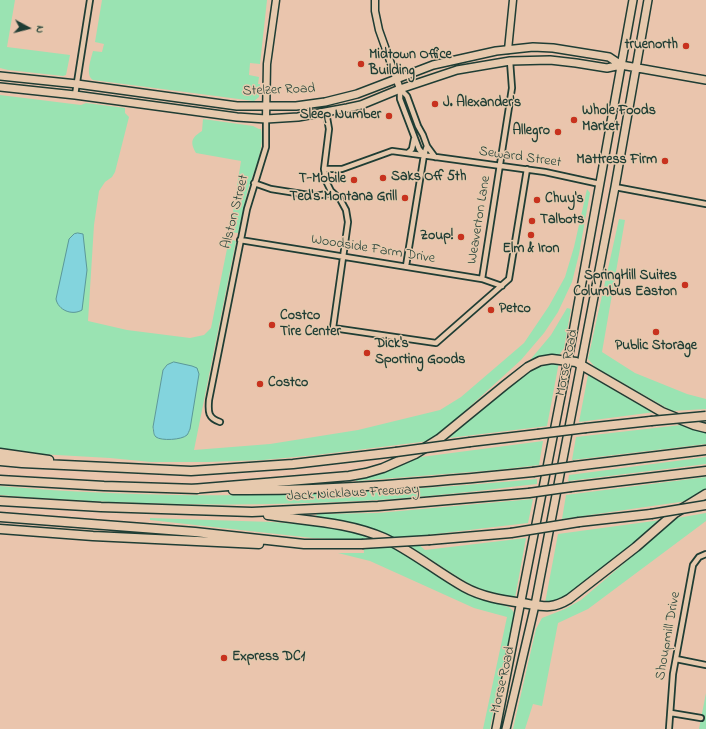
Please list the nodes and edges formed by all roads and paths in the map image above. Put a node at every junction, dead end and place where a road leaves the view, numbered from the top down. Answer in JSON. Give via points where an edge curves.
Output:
{"nodes":[{"id":1,"x":90,"y":0,"type":"edge"},
{"id":2,"x":276,"y":0,"type":"edge"},
{"id":3,"x":375,"y":0,"type":"edge"},
{"id":4,"x":512,"y":0,"type":"edge"},
{"id":5,"x":632,"y":0,"type":"edge"},
{"id":6,"x":648,"y":0,"type":"edge"},
{"id":7,"x":558,"y":49,"type":"junction"},
{"id":8,"x":508,"y":50,"type":"junction"},
{"id":9,"x":510,"y":61,"type":"junction"},
{"id":10,"x":621,"y":65,"type":"junction"},
{"id":11,"x":637,"y":68,"type":"junction"},
{"id":12,"x":0,"y":76,"type":"edge"},
{"id":13,"x":395,"y":79,"type":"junction"},
{"id":14,"x":706,"y":80,"type":"edge"},
{"id":15,"x":77,"y":84,"type":"junction"},
{"id":16,"x":0,"y":87,"type":"edge"},
{"id":17,"x":400,"y":89,"type":"junction"},
{"id":18,"x":75,"y":96,"type":"junction"},
{"id":19,"x":266,"y":107,"type":"junction"},
{"id":20,"x":326,"y":112,"type":"junction"},
{"id":21,"x":266,"y":119,"type":"junction"},
{"id":22,"x":414,"y":136,"type":"junction"},
{"id":23,"x":427,"y":146,"type":"junction"},
{"id":24,"x":408,"y":153,"type":"junction"},
{"id":25,"x":424,"y":155,"type":"junction"},
{"id":26,"x":435,"y":157,"type":"junction"},
{"id":27,"x":500,"y":166,"type":"junction"},
{"id":28,"x":324,"y":169,"type":"junction"},
{"id":29,"x":527,"y":169,"type":"junction"},
{"id":30,"x":254,"y":183,"type":"junction"},
{"id":31,"x":600,"y":184,"type":"junction"},
{"id":32,"x":615,"y":187,"type":"junction"},
{"id":33,"x":331,"y":191,"type":"junction"},
{"id":34,"x":706,"y":204,"type":"edge"},
{"id":35,"x":240,"y":240,"type":"junction"},
{"id":36,"x":344,"y":257,"type":"junction"},
{"id":37,"x":406,"y":266,"type":"junction"},
{"id":38,"x":482,"y":279,"type":"junction"},
{"id":39,"x":502,"y":286,"type":"junction"},
{"id":40,"x":568,"y":360,"type":"junction"},
{"id":41,"x":580,"y":364,"type":"junction"},
{"id":42,"x":706,"y":416,"type":"edge"},
{"id":43,"x":220,"y":422,"type":"dead end"},
{"id":44,"x":706,"y":428,"type":"edge"},
{"id":45,"x":706,"y":450,"type":"edge"},
{"id":46,"x":0,"y":453,"type":"edge"},
{"id":47,"x":0,"y":461,"type":"edge"},
{"id":48,"x":101,"y":467,"type":"junction"},
{"id":49,"x":706,"y":471,"type":"edge"},
{"id":50,"x":0,"y":480,"type":"edge"},
{"id":51,"x":192,"y":489,"type":"junction"},
{"id":52,"x":706,"y":494,"type":"edge"},
{"id":53,"x":0,"y":501,"type":"edge"},
{"id":54,"x":706,"y":505,"type":"edge"},
{"id":55,"x":252,"y":512,"type":"junction"},
{"id":56,"x":0,"y":517,"type":"edge"},
{"id":57,"x":0,"y":529,"type":"edge"},
{"id":58,"x":304,"y":544,"type":"junction"},
{"id":59,"x":706,"y":554,"type":"edge"},
{"id":60,"x":522,"y":603,"type":"junction"},
{"id":61,"x":535,"y":605,"type":"junction"},
{"id":62,"x":676,"y":659,"type":"junction"},
{"id":63,"x":706,"y":664,"type":"edge"},
{"id":64,"x":671,"y":713,"type":"junction"},
{"id":65,"x":701,"y":718,"type":"dead end"},
{"id":66,"x":496,"y":729,"type":"edge"},
{"id":67,"x":506,"y":729,"type":"edge"},
{"id":68,"x":669,"y":729,"type":"edge"}],
"edges":[{"from":1,"to":15,"type":"street"},
{"from":2,"to":19,"type":"street","name":"Alston Street","via":[[267,64]]},
{"from":3,"to":13,"type":"street","via":[[379,30]]},
{"from":4,"to":8,"type":"street"},
{"from":5,"to":10,"type":"main road","name":"Morse Road"},
{"from":6,"to":11,"type":"main road","name":"Morse Road"},
{"from":7,"to":8,"type":"main road","name":"Stelzer Road","via":[[533,47]]},
{"from":7,"to":9,"type":"main road","via":[[515,54]]},
{"from":7,"to":10,"type":"main road","name":"Stelzer Road","via":[[609,57]]},
{"from":8,"to":13,"type":"main road","name":"Stelzer Road","via":[[433,65]]},
{"from":9,"to":10,"type":"main road","name":"Stelzer Road","via":[[550,60],[607,68]]},
{"from":9,"to":17,"type":"main road","name":"Stelzer Road","via":[[457,70]]},
{"from":9,"to":27,"type":"street","name":"Weaverton Lane","via":[[512,88]]},
{"from":10,"to":11,"type":"main road","name":"Stelzer Road"},
{"from":10,"to":31,"type":"main road","name":"Morse Road"},
{"from":11,"to":14,"type":"main road","name":"Stelzer Road"},
{"from":11,"to":32,"type":"main road","name":"Morse Road"},
{"from":12,"to":15,"type":"main road","name":"Stelzer Road"},
{"from":13,"to":17,"type":"street"},
{"from":13,"to":19,"type":"main road","name":"Stelzer Road","via":[[357,94],[325,102]]},
{"from":15,"to":18,"type":"street"},
{"from":15,"to":19,"type":"main road","name":"Stelzer Road","via":[[237,106]]},
{"from":16,"to":18,"type":"main road","name":"Stelzer Road"},
{"from":17,"to":20,"type":"main road","name":"Stelzer Road","via":[[361,105]]},
{"from":17,"to":22,"type":"street","via":[[400,99]]},
{"from":17,"to":23,"type":"street","via":[[407,96]]},
{"from":18,"to":21,"type":"main road","name":"Stelzer Road"},
{"from":19,"to":21,"type":"street","name":"Alston Street"},
{"from":20,"to":21,"type":"main road","name":"Stelzer Road"},
{"from":20,"to":28,"type":"street","via":[[329,129]]},
{"from":21,"to":30,"type":"street","name":"Alston Street","via":[[266,147]]},
{"from":22,"to":24,"type":"street","via":[[414,144]]},
{"from":22,"to":25,"type":"street"},
{"from":23,"to":25,"type":"street"},
{"from":23,"to":26,"type":"street"},
{"from":24,"to":25,"type":"street","name":"Seward Street"},
{"from":24,"to":28,"type":"street","name":"Seward Street","via":[[389,151],[342,169]]},
{"from":25,"to":26,"type":"street","name":"Seward Street"},
{"from":25,"to":37,"type":"street"},
{"from":26,"to":27,"type":"street","name":"Seward Street"},
{"from":27,"to":29,"type":"street","name":"Seward Street"},
{"from":27,"to":38,"type":"street","name":"Weaverton Lane"},
{"from":28,"to":33,"type":"street"},
{"from":29,"to":31,"type":"street","name":"Seward Street"},
{"from":29,"to":39,"type":"street","via":[[509,279]]},
{"from":30,"to":33,"type":"street","via":[[272,189],[315,196]]},
{"from":30,"to":35,"type":"street","name":"Alston Street"},
{"from":31,"to":40,"type":"main road","name":"Morse Road"},
{"from":32,"to":34,"type":"street"},
{"from":32,"to":41,"type":"main road","name":"Morse Road"},
{"from":33,"to":36,"type":"street","via":[[340,199],[346,210],[348,222]]},
{"from":35,"to":36,"type":"street","name":"Woodside Farm Drive"},
{"from":35,"to":43,"type":"street","name":"Alston Street","via":[[208,409],[214,420]]},
{"from":36,"to":37,"type":"street","name":"Woodside Farm Drive"},
{"from":36,"to":39,"type":"street","via":[[332,328],[436,343]]},
{"from":37,"to":38,"type":"street","name":"Woodside Farm Drive"},
{"from":38,"to":39,"type":"street","name":"Woodside Farm Drive"},
{"from":40,"to":41,"type":"highway"},
{"from":40,"to":51,"type":"highway","via":[[546,359],[528,367],[439,439],[415,454],[366,474]]},
{"from":40,"to":60,"type":"main road","name":"Morse Road"},
{"from":41,"to":44,"type":"highway","via":[[662,412]]},
{"from":41,"to":61,"type":"main road","name":"Morse Road"},
{"from":42,"to":48,"type":"highway","bridge":true,"via":[[651,420],[293,464],[191,471]]},
{"from":45,"to":51,"type":"highway","name":"Jack Nicklaus Freeway","bridge":true,"via":[[533,472],[418,483],[336,488]]},
{"from":46,"to":48,"type":"highway"},
{"from":47,"to":48,"type":"highway"},
{"from":49,"to":55,"type":"highway","name":"Jack Nicklaus Freeway","bridge":true,"via":[[529,493],[378,506]]},
{"from":50,"to":51,"type":"highway","name":"Jack Nicklaus Freeway"},
{"from":52,"to":61,"type":"highway","via":[[675,513],[569,599],[556,606]]},
{"from":53,"to":55,"type":"highway","name":"Jack Nicklaus Freeway","via":[[101,508]]},
{"from":54,"to":58,"type":"highway","bridge":true,"via":[[511,532],[430,540]]},
{"from":55,"to":60,"type":"highway","via":[[362,530],[384,538],[474,592]]},
{"from":56,"to":58,"type":"highway"},
{"from":57,"to":58,"type":"highway","via":[[165,540]]},
{"from":59,"to":62,"type":"street","name":"Shoupmill Drive","via":[[699,557],[693,566]]},
{"from":60,"to":61,"type":"highway"},
{"from":60,"to":66,"type":"main road","name":"Morse Road"},
{"from":61,"to":67,"type":"main road","name":"Morse Road"},
{"from":62,"to":63,"type":"street"},
{"from":62,"to":64,"type":"street","name":"Shoupmill Drive"},
{"from":64,"to":65,"type":"street"},
{"from":64,"to":68,"type":"street","name":"Shoupmill Drive"}]}
